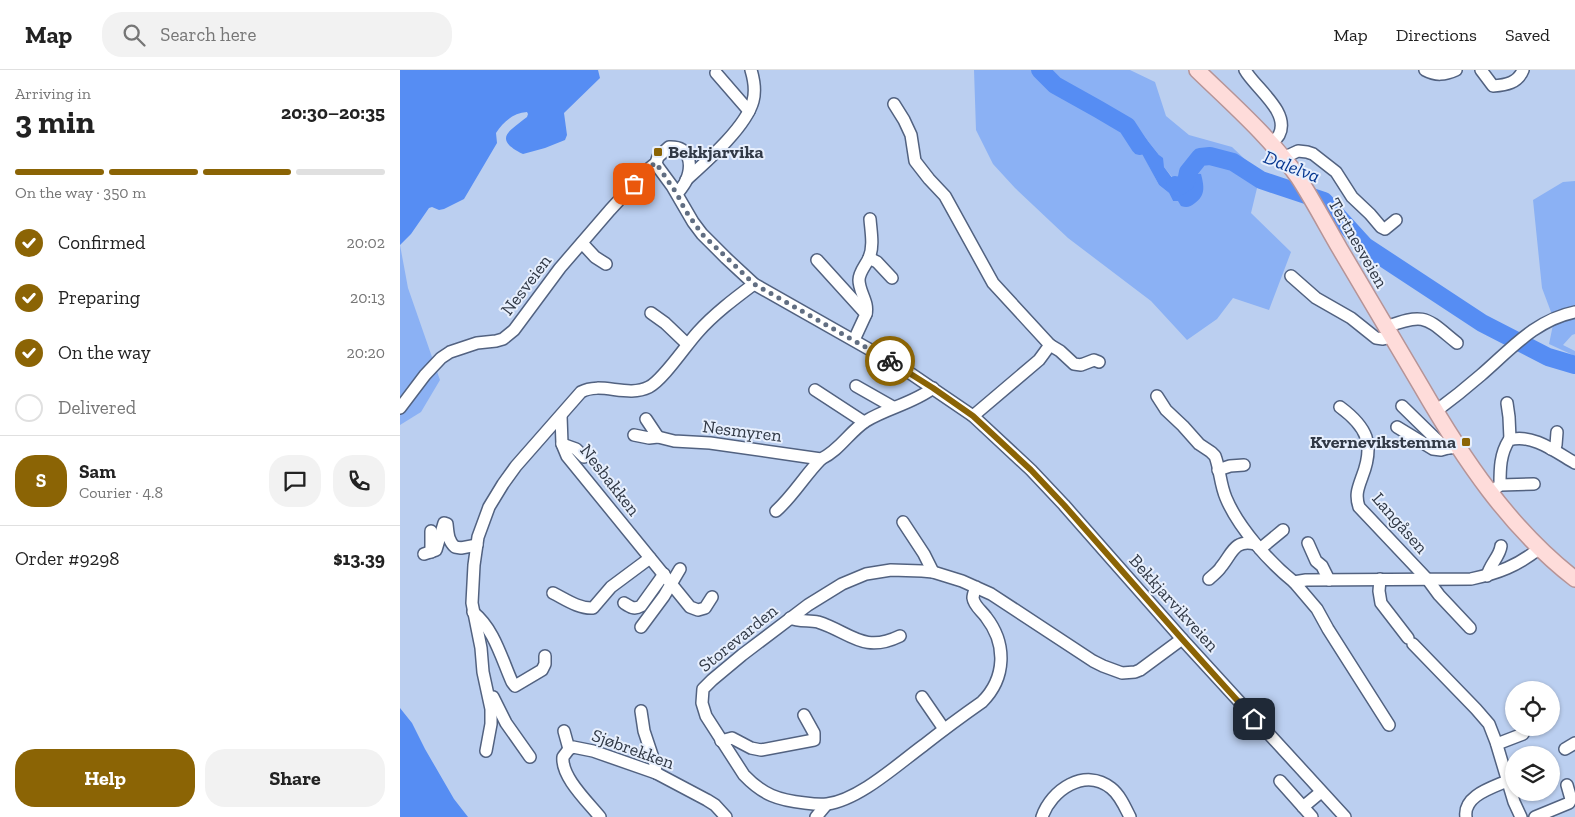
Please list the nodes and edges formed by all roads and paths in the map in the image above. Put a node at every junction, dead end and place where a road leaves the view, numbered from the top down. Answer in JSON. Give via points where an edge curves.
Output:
{"nodes":[{"id":1,"x":751,"y":70,"type":"edge"},
{"id":2,"x":1197,"y":70,"type":"edge"},
{"id":3,"x":1244,"y":70,"type":"edge"},
{"id":4,"x":1425,"y":70,"type":"edge"},
{"id":5,"x":1456,"y":70,"type":"edge"},
{"id":6,"x":1481,"y":70,"type":"edge"},
{"id":7,"x":1523,"y":70,"type":"edge"},
{"id":8,"x":716,"y":73,"type":"dead end"},
{"id":9,"x":894,"y":104,"type":"dead end"},
{"id":10,"x":749,"y":111,"type":"junction"},
{"id":11,"x":1272,"y":144,"type":"junction"},
{"id":12,"x":1283,"y":158,"type":"junction"},
{"id":13,"x":656,"y":163,"type":"junction"},
{"id":14,"x":686,"y":180,"type":"junction"},
{"id":15,"x":677,"y":194,"type":"junction"},
{"id":16,"x":870,"y":219,"type":"dead end"},
{"id":17,"x":1396,"y":220,"type":"dead end"},
{"id":18,"x":582,"y":243,"type":"junction"},
{"id":19,"x":869,"y":258,"type":"junction"},
{"id":20,"x":817,"y":260,"type":"dead end"},
{"id":21,"x":606,"y":264,"type":"dead end"},
{"id":22,"x":1292,"y":276,"type":"dead end"},
{"id":23,"x":892,"y":278,"type":"dead end"},
{"id":24,"x":754,"y":284,"type":"junction"},
{"id":25,"x":1575,"y":312,"type":"edge"},
{"id":26,"x":651,"y":313,"type":"dead end"},
{"id":27,"x":866,"y":314,"type":"junction"},
{"id":28,"x":1389,"y":332,"type":"junction"},
{"id":29,"x":854,"y":340,"type":"junction"},
{"id":30,"x":1457,"y":343,"type":"dead end"},
{"id":31,"x":687,"y":344,"type":"junction"},
{"id":32,"x":1050,"y":345,"type":"junction"},
{"id":33,"x":1100,"y":362,"type":"dead end"},
{"id":34,"x":856,"y":386,"type":"dead end"},
{"id":35,"x":933,"y":388,"type":"junction"},
{"id":36,"x":815,"y":390,"type":"dead end"},
{"id":37,"x":1158,"y":396,"type":"dead end"},
{"id":38,"x":1507,"y":403,"type":"dead end"},
{"id":39,"x":1402,"y":406,"type":"dead end"},
{"id":40,"x":893,"y":407,"type":"junction"},
{"id":41,"x":1340,"y":407,"type":"dead end"},
{"id":42,"x":400,"y":408,"type":"edge"},
{"id":43,"x":1436,"y":411,"type":"junction"},
{"id":44,"x":560,"y":416,"type":"junction"},
{"id":45,"x":973,"y":416,"type":"junction"},
{"id":46,"x":646,"y":419,"type":"dead end"},
{"id":47,"x":864,"y":422,"type":"junction"},
{"id":48,"x":1397,"y":427,"type":"dead end"},
{"id":49,"x":1557,"y":432,"type":"dead end"},
{"id":50,"x":634,"y":435,"type":"dead end"},
{"id":51,"x":658,"y":437,"type":"junction"},
{"id":52,"x":1510,"y":439,"type":"junction"},
{"id":53,"x":562,"y":444,"type":"junction"},
{"id":54,"x":1453,"y":447,"type":"junction"},
{"id":55,"x":1551,"y":449,"type":"junction"},
{"id":56,"x":584,"y":457,"type":"dead end"},
{"id":57,"x":821,"y":459,"type":"junction"},
{"id":58,"x":1575,"y":463,"type":"edge"},
{"id":59,"x":1244,"y":465,"type":"dead end"},
{"id":60,"x":1218,"y":470,"type":"junction"},
{"id":61,"x":1534,"y":484,"type":"dead end"},
{"id":62,"x":1495,"y":489,"type":"junction"},
{"id":63,"x":776,"y":511,"type":"dead end"},
{"id":64,"x":903,"y":522,"type":"dead end"},
{"id":65,"x":1283,"y":530,"type":"dead end"},
{"id":66,"x":431,"y":531,"type":"dead end"},
{"id":67,"x":1308,"y":543,"type":"dead end"},
{"id":68,"x":476,"y":545,"type":"junction"},
{"id":69,"x":1258,"y":546,"type":"junction"},
{"id":70,"x":1501,"y":546,"type":"dead end"},
{"id":71,"x":1540,"y":548,"type":"junction"},
{"id":72,"x":650,"y":558,"type":"junction"},
{"id":73,"x":680,"y":569,"type":"dead end"},
{"id":74,"x":933,"y":572,"type":"junction"},
{"id":75,"x":1487,"y":576,"type":"junction"},
{"id":76,"x":667,"y":578,"type":"junction"},
{"id":77,"x":1209,"y":579,"type":"dead end"},
{"id":78,"x":1380,"y":579,"type":"junction"},
{"id":79,"x":1575,"y":579,"type":"edge"},
{"id":80,"x":1329,"y":580,"type":"junction"},
{"id":81,"x":1428,"y":580,"type":"junction"},
{"id":82,"x":1294,"y":582,"type":"junction"},
{"id":83,"x":976,"y":586,"type":"junction"},
{"id":84,"x":553,"y":593,"type":"dead end"},
{"id":85,"x":712,"y":597,"type":"dead end"},
{"id":86,"x":624,"y":603,"type":"dead end"},
{"id":87,"x":473,"y":612,"type":"junction"},
{"id":88,"x":790,"y":618,"type":"junction"},
{"id":89,"x":641,"y":627,"type":"dead end"},
{"id":90,"x":1470,"y":628,"type":"dead end"},
{"id":91,"x":900,"y":636,"type":"dead end"},
{"id":92,"x":1182,"y":639,"type":"junction"},
{"id":93,"x":544,"y":656,"type":"dead end"},
{"id":94,"x":487,"y":686,"type":"junction"},
{"id":95,"x":922,"y":697,"type":"dead end"},
{"id":96,"x":641,"y":711,"type":"dead end"},
{"id":97,"x":804,"y":715,"type":"dead end"},
{"id":98,"x":1389,"y":725,"type":"dead end"},
{"id":99,"x":944,"y":730,"type":"junction"},
{"id":100,"x":564,"y":731,"type":"dead end"},
{"id":101,"x":1518,"y":736,"type":"edge"},
{"id":102,"x":722,"y":741,"type":"junction"},
{"id":103,"x":1497,"y":744,"type":"junction"},
{"id":104,"x":569,"y":749,"type":"junction"},
{"id":105,"x":486,"y":751,"type":"dead end"},
{"id":106,"x":530,"y":757,"type":"dead end"},
{"id":107,"x":656,"y":773,"type":"junction"},
{"id":108,"x":1505,"y":774,"type":"edge"},
{"id":109,"x":1280,"y":781,"type":"dead end"},
{"id":110,"x":1505,"y":782,"type":"edge"},
{"id":111,"x":1567,"y":785,"type":"dead end"},
{"id":112,"x":1321,"y":792,"type":"junction"},
{"id":113,"x":1514,"y":801,"type":"edge"},
{"id":114,"x":826,"y":805,"type":"junction"},
{"id":115,"x":1303,"y":807,"type":"junction"},
{"id":116,"x":600,"y":817,"type":"edge"},
{"id":117,"x":726,"y":817,"type":"edge"},
{"id":118,"x":816,"y":817,"type":"edge"},
{"id":119,"x":1042,"y":817,"type":"edge"},
{"id":120,"x":1130,"y":817,"type":"edge"},
{"id":121,"x":1312,"y":817,"type":"edge"},
{"id":122,"x":1345,"y":817,"type":"edge"},
{"id":123,"x":1466,"y":817,"type":"edge"},
{"id":124,"x":1521,"y":817,"type":"edge"},
{"id":125,"x":1535,"y":817,"type":"edge"}],
"edges":[{"from":1,"to":10,"type":"street","via":[[755,89]]},
{"from":2,"to":11,"type":"main road","name":"Tertnesveien"},
{"from":3,"to":11,"type":"street","via":[[1272,102],[1280,119],[1282,128]]},
{"from":4,"to":5,"type":"street","via":[[1443,74]]},
{"from":6,"to":7,"type":"street","via":[[1494,86],[1515,81]]},
{"from":8,"to":10,"type":"street"},
{"from":9,"to":32,"type":"street","via":[[911,135],[915,161],[945,196],[993,283]]},
{"from":10,"to":14,"type":"street","via":[[730,136]]},
{"from":11,"to":12,"type":"main road","name":"Tertnesveien"},
{"from":12,"to":17,"type":"street","via":[[1298,151],[1313,154],[1336,172],[1352,197],[1381,227],[1385,229]]},
{"from":12,"to":28,"type":"main road","name":"Tertnesveien"},
{"from":13,"to":14,"type":"street","via":[[668,147],[680,148],[689,159]]},
{"from":13,"to":15,"type":"street","name":"Bekkjarvikveien"},
{"from":13,"to":18,"type":"street","name":"Nesveien"},
{"from":14,"to":15,"type":"street"},
{"from":15,"to":24,"type":"street","name":"Bekkjarvikveien","via":[[702,234]]},
{"from":16,"to":19,"type":"street","via":[[872,245]]},
{"from":18,"to":21,"type":"street"},
{"from":18,"to":42,"type":"street","name":"Nesveien","via":[[514,330],[496,342],[477,343],[441,358]]},
{"from":19,"to":23,"type":"street"},
{"from":19,"to":27,"type":"street","via":[[859,276],[867,305]]},
{"from":20,"to":27,"type":"street"},
{"from":22,"to":28,"type":"street","via":[[1316,298],[1376,338],[1383,339]]},
{"from":24,"to":29,"type":"street","name":"Bekkjarvikveien"},
{"from":24,"to":31,"type":"street","via":[[711,318]]},
{"from":25,"to":43,"type":"street","via":[[1544,322],[1525,335]]},
{"from":26,"to":31,"type":"street"},
{"from":27,"to":29,"type":"street"},
{"from":28,"to":30,"type":"street","via":[[1411,318],[1425,319]]},
{"from":28,"to":43,"type":"main road","name":"Tertnesveien"},
{"from":29,"to":35,"type":"street","name":"Bekkjarvikveien"},
{"from":31,"to":44,"type":"street","via":[[649,387],[585,389]]},
{"from":32,"to":33,"type":"street","via":[[1074,364]]},
{"from":32,"to":45,"type":"street","via":[[1039,360]]},
{"from":34,"to":40,"type":"street"},
{"from":35,"to":40,"type":"street"},
{"from":35,"to":45,"type":"street","name":"Bekkjarvikveien"},
{"from":36,"to":47,"type":"street"},
{"from":37,"to":60,"type":"street","via":[[1166,410],[1211,452]]},
{"from":38,"to":52,"type":"street"},
{"from":39,"to":54,"type":"street","name":"Tertnesveien","via":[[1441,444]]},
{"from":40,"to":47,"type":"street"},
{"from":41,"to":81,"type":"street","name":"Langåsen","via":[[1355,419],[1368,442],[1368,463],[1356,495],[1359,507]]},
{"from":43,"to":54,"type":"main road","name":"Tertnesveien"},
{"from":44,"to":53,"type":"street","name":"Nesbakken"},
{"from":44,"to":68,"type":"street","via":[[503,484],[489,506]]},
{"from":45,"to":92,"type":"street","name":"Bekkjarvikveien","via":[[1048,488]]},
{"from":46,"to":51,"type":"street"},
{"from":47,"to":57,"type":"street","via":[[838,449]]},
{"from":48,"to":54,"type":"street","via":[[1433,449]]},
{"from":49,"to":55,"type":"street","via":[[1556,445]]},
{"from":50,"to":51,"type":"street","name":"Nesmyren"},
{"from":51,"to":57,"type":"street","name":"Nesmyren","via":[[674,441],[694,437],[710,443]]},
{"from":52,"to":55,"type":"street","via":[[1530,439]]},
{"from":52,"to":62,"type":"street","via":[[1503,449]]},
{"from":53,"to":56,"type":"street","via":[[576,449]]},
{"from":53,"to":72,"type":"street","name":"Nesbakken","via":[[573,465]]},
{"from":54,"to":62,"type":"main road","name":"Tertnesveien"},
{"from":55,"to":58,"type":"street"},
{"from":57,"to":63,"type":"street"},
{"from":59,"to":60,"type":"street"},
{"from":60,"to":69,"type":"street","via":[[1229,506]]},
{"from":61,"to":62,"type":"street"},
{"from":62,"to":71,"type":"main road","name":"Tertnesveien","via":[[1519,526]]},
{"from":64,"to":74,"type":"street"},
{"from":65,"to":69,"type":"street"},
{"from":66,"to":68,"type":"street","via":[[427,553],[437,548],[444,523],[455,547]]},
{"from":67,"to":80,"type":"street"},
{"from":68,"to":87,"type":"street"},
{"from":69,"to":77,"type":"street","via":[[1249,542],[1239,544]]},
{"from":69,"to":82,"type":"street"},
{"from":70,"to":75,"type":"street"},
{"from":71,"to":75,"type":"street","name":"Langåsen","via":[[1523,561]]},
{"from":71,"to":79,"type":"main road","name":"Tertnesveien"},
{"from":72,"to":76,"type":"street","name":"Nesbakken"},
{"from":72,"to":84,"type":"street","via":[[611,587],[593,608]]},
{"from":73,"to":76,"type":"street"},
{"from":74,"to":83,"type":"street","name":"Storevarden"},
{"from":74,"to":88,"type":"street","name":"Storevarden","via":[[892,570],[857,576]]},
{"from":75,"to":81,"type":"street","name":"Langåsen"},
{"from":76,"to":85,"type":"street","name":"Nesbakken","via":[[694,610],[705,608]]},
{"from":76,"to":86,"type":"street","via":[[641,606],[632,608]]},
{"from":76,"to":89,"type":"street","via":[[664,596]]},
{"from":78,"to":80,"type":"street","name":"Langåsen"},
{"from":78,"to":81,"type":"street","name":"Langåsen"},
{"from":78,"to":103,"type":"street","via":[[1381,603],[1410,641],[1484,717]]},
{"from":80,"to":82,"type":"street","name":"Langåsen"},
{"from":81,"to":90,"type":"street","name":"Langåsen"},
{"from":82,"to":98,"type":"street","via":[[1317,609]]},
{"from":83,"to":92,"type":"street","name":"Storevarden","via":[[1093,661],[1113,670],[1129,673],[1140,670]]},
{"from":83,"to":99,"type":"street","name":"Storevarden","via":[[974,601],[994,628],[1001,647],[1000,670],[996,685],[988,696]]},
{"from":87,"to":93,"type":"street","via":[[490,630],[515,686],[542,670]]},
{"from":87,"to":94,"type":"street"},
{"from":88,"to":91,"type":"street","via":[[819,623],[872,644]]},
{"from":88,"to":102,"type":"street","name":"Storevarden","via":[[726,667],[703,689],[703,708]]},
{"from":92,"to":112,"type":"street","name":"Bekkjarvikveien"},
{"from":94,"to":105,"type":"street","via":[[492,716]]},
{"from":94,"to":106,"type":"street","via":[[506,723]]},
{"from":95,"to":99,"type":"street"},
{"from":96,"to":107,"type":"street"},
{"from":97,"to":102,"type":"street","via":[[814,733],[814,740],[761,750],[732,738]]},
{"from":99,"to":114,"type":"street","name":"Storevarden","via":[[864,789]]},
{"from":100,"to":104,"type":"street"},
{"from":101,"to":103,"type":"street"},
{"from":102,"to":114,"type":"street","name":"Storevarden","via":[[744,775],[767,794],[783,800]]},
{"from":103,"to":108,"type":"street"},
{"from":104,"to":107,"type":"street","name":"Sjøbrekken","via":[[584,748]]},
{"from":104,"to":116,"type":"street","name":"Sjøbrekken","via":[[563,756],[564,768]]},
{"from":107,"to":117,"type":"street","name":"Sjøbrekken","via":[[715,805]]},
{"from":109,"to":115,"type":"street"},
{"from":110,"to":123,"type":"street","via":[[1468,802]]},
{"from":111,"to":125,"type":"street","via":[[1571,798],[1569,803]]},
{"from":112,"to":115,"type":"street"},
{"from":112,"to":122,"type":"street","name":"Bekkjarvikveien"},
{"from":113,"to":124,"type":"street"},
{"from":114,"to":118,"type":"street"},
{"from":115,"to":121,"type":"street"},
{"from":119,"to":120,"type":"street","via":[[1048,802],[1060,790],[1087,780],[1102,782],[1115,791]]}]}
